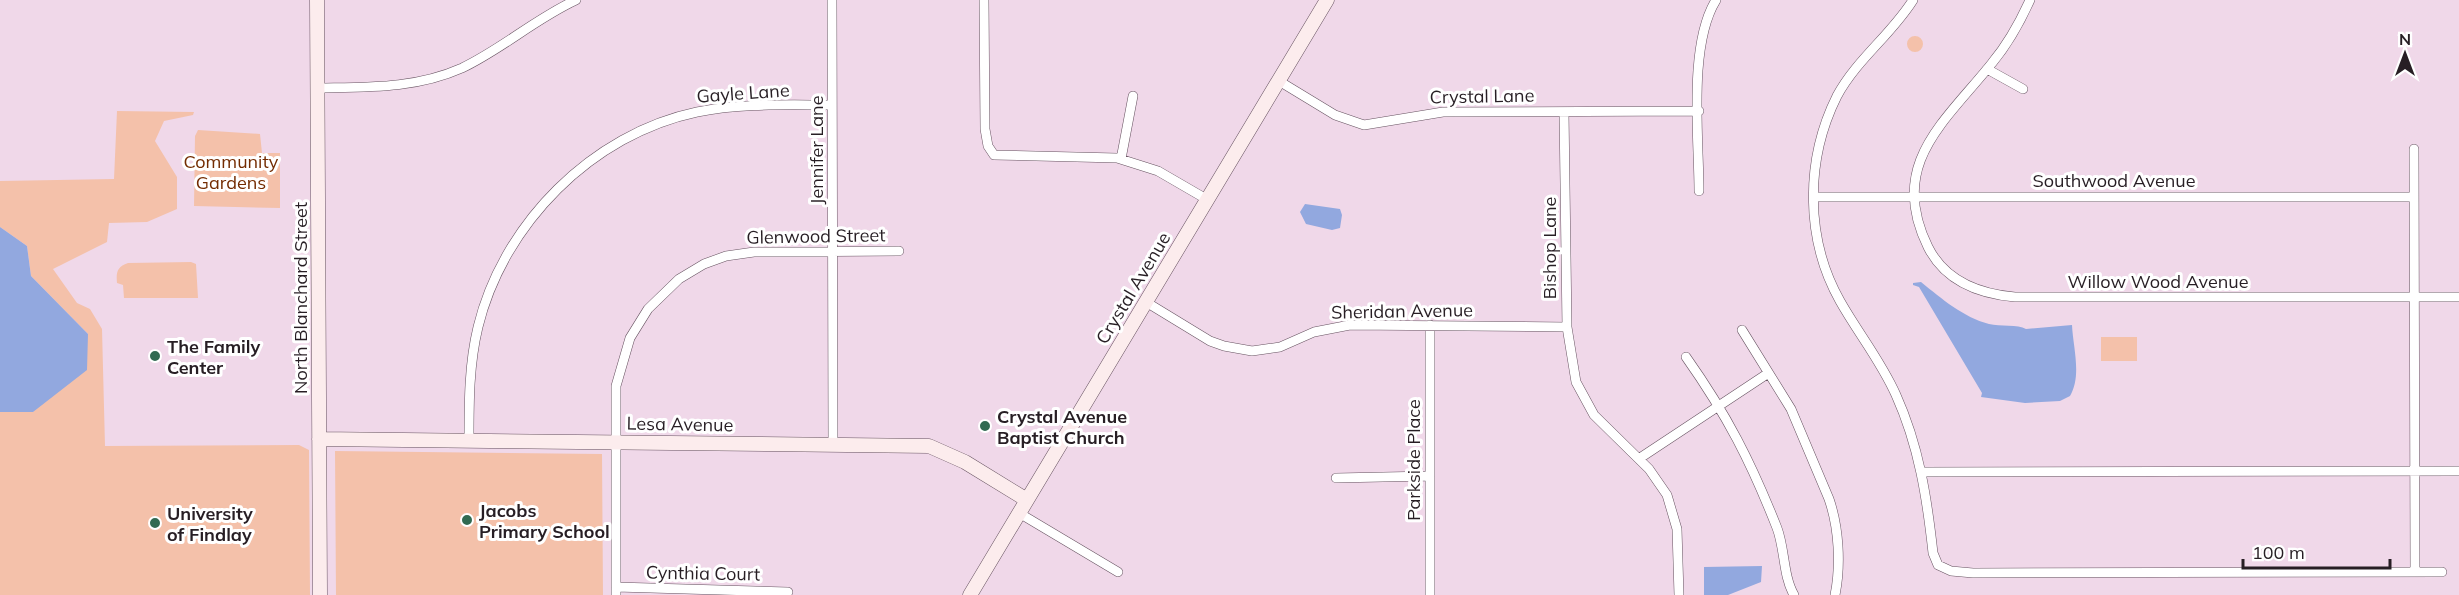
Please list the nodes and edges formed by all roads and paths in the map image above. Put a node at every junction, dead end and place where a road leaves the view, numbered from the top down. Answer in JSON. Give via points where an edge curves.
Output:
{"nodes":[{"id":1,"x":317,"y":0,"type":"edge"},
{"id":2,"x":576,"y":0,"type":"edge"},
{"id":3,"x":832,"y":0,"type":"edge"},
{"id":4,"x":984,"y":0,"type":"edge"},
{"id":5,"x":1327,"y":0,"type":"edge"},
{"id":6,"x":1716,"y":0,"type":"edge"},
{"id":7,"x":1913,"y":0,"type":"edge"},
{"id":8,"x":2030,"y":0,"type":"edge"},
{"id":9,"x":1987,"y":69,"type":"junction"},
{"id":10,"x":1279,"y":81,"type":"junction"},
{"id":11,"x":317,"y":88,"type":"junction"},
{"id":12,"x":2024,"y":89,"type":"dead end"},
{"id":13,"x":1133,"y":96,"type":"dead end"},
{"id":14,"x":832,"y":105,"type":"junction"},
{"id":15,"x":1699,"y":111,"type":"junction"},
{"id":16,"x":1564,"y":112,"type":"junction"},
{"id":17,"x":2414,"y":149,"type":"dead end"},
{"id":18,"x":1121,"y":159,"type":"junction"},
{"id":19,"x":1699,"y":191,"type":"dead end"},
{"id":20,"x":1915,"y":196,"type":"junction"},
{"id":21,"x":2414,"y":196,"type":"junction"},
{"id":22,"x":1814,"y":197,"type":"junction"},
{"id":23,"x":1208,"y":200,"type":"junction"},
{"id":24,"x":899,"y":251,"type":"dead end"},
{"id":25,"x":833,"y":252,"type":"junction"},
{"id":26,"x":2415,"y":297,"type":"junction"},
{"id":27,"x":2459,"y":297,"type":"edge"},
{"id":28,"x":1146,"y":302,"type":"junction"},
{"id":29,"x":1430,"y":325,"type":"junction"},
{"id":30,"x":1567,"y":327,"type":"junction"},
{"id":31,"x":1742,"y":330,"type":"dead end"},
{"id":32,"x":1686,"y":357,"type":"dead end"},
{"id":33,"x":1767,"y":374,"type":"junction"},
{"id":34,"x":1719,"y":405,"type":"junction"},
{"id":35,"x":319,"y":439,"type":"junction"},
{"id":36,"x":469,"y":440,"type":"junction"},
{"id":37,"x":615,"y":441,"type":"junction"},
{"id":38,"x":833,"y":443,"type":"junction"},
{"id":39,"x":1640,"y":458,"type":"junction"},
{"id":40,"x":2415,"y":471,"type":"junction"},
{"id":41,"x":2459,"y":471,"type":"edge"},
{"id":42,"x":1922,"y":472,"type":"junction"},
{"id":43,"x":1430,"y":476,"type":"junction"},
{"id":44,"x":1336,"y":478,"type":"dead end"},
{"id":45,"x":1027,"y":500,"type":"junction"},
{"id":46,"x":1019,"y":513,"type":"junction"},
{"id":47,"x":1118,"y":572,"type":"dead end"},
{"id":48,"x":2415,"y":572,"type":"junction"},
{"id":49,"x":2442,"y":572,"type":"dead end"},
{"id":50,"x":616,"y":591,"type":"edge"},
{"id":51,"x":788,"y":591,"type":"dead end"},
{"id":52,"x":1790,"y":594,"type":"edge"},
{"id":53,"x":320,"y":595,"type":"edge"},
{"id":54,"x":970,"y":595,"type":"edge"},
{"id":55,"x":1430,"y":595,"type":"edge"},
{"id":56,"x":1679,"y":595,"type":"edge"},
{"id":57,"x":1835,"y":595,"type":"edge"}],
"edges":[{"from":1,"to":11,"type":"street","name":"North Blanchard Street"},
{"from":2,"to":11,"type":"street","via":[[480,58],[433,78],[390,86]]},
{"from":3,"to":14,"type":"street","name":"Jennifer Lane"},
{"from":4,"to":18,"type":"street","via":[[985,129],[990,151],[998,156]]},
{"from":5,"to":10,"type":"street","name":"Crystal Avenue"},
{"from":6,"to":15,"type":"street","via":[[1701,37]]},
{"from":7,"to":22,"type":"street","via":[[1862,59],[1838,96],[1819,144]]},
{"from":8,"to":9,"type":"street","name":"Willow Wood Avenue","via":[[2010,38]]},
{"from":9,"to":12,"type":"street"},
{"from":9,"to":20,"type":"street","name":"Willow Wood Avenue","via":[[1928,141]]},
{"from":10,"to":16,"type":"street","name":"Crystal Lane","via":[[1335,116],[1364,125],[1443,112]]},
{"from":10,"to":23,"type":"street","name":"Crystal Avenue"},
{"from":11,"to":35,"type":"street","name":"North Blanchard Street"},
{"from":13,"to":18,"type":"street"},
{"from":14,"to":25,"type":"street","name":"Jennifer Lane"},
{"from":14,"to":36,"type":"street","name":"Gayle Lane","via":[[724,108],[667,120],[610,147],[568,180],[512,246],[487,298],[472,355]]},
{"from":15,"to":16,"type":"street","name":"Crystal Lane"},
{"from":15,"to":19,"type":"street"},
{"from":16,"to":30,"type":"street","name":"Bishop Lane"},
{"from":17,"to":21,"type":"street"},
{"from":18,"to":23,"type":"street","via":[[1158,171]]},
{"from":20,"to":21,"type":"street","name":"Southwood Avenue"},
{"from":20,"to":22,"type":"street","name":"Southwood Avenue"},
{"from":20,"to":26,"type":"street","name":"Willow Wood Avenue","via":[[1920,229],[1938,262],[1966,285],[1993,296]]},
{"from":21,"to":26,"type":"street"},
{"from":22,"to":42,"type":"street","via":[[1822,261],[1840,301],[1896,394]]},
{"from":23,"to":28,"type":"street","name":"Crystal Avenue"},
{"from":24,"to":25,"type":"street","name":"Glenwood Street"},
{"from":25,"to":37,"type":"street","name":"Glenwood Street","via":[[726,256],[668,288],[639,321],[622,358],[616,386]]},
{"from":25,"to":38,"type":"street","name":"Jennifer Lane"},
{"from":26,"to":27,"type":"street","name":"Willow Wood Avenue"},
{"from":26,"to":40,"type":"street"},
{"from":28,"to":29,"type":"street","name":"Sheridan Avenue","via":[[1210,341],[1252,351],[1280,347],[1328,328]]},
{"from":28,"to":45,"type":"street","name":"Crystal Avenue"},
{"from":29,"to":30,"type":"street","name":"Sheridan Avenue"},
{"from":29,"to":43,"type":"street","name":"Parkside Place"},
{"from":30,"to":39,"type":"street","name":"Bishop Lane","via":[[1576,382],[1583,398],[1600,422]]},
{"from":31,"to":33,"type":"street"},
{"from":32,"to":34,"type":"street"},
{"from":33,"to":34,"type":"street"},
{"from":33,"to":57,"type":"street","via":[[1804,435],[1833,512],[1838,566]]},
{"from":34,"to":39,"type":"street"},
{"from":34,"to":52,"type":"street","via":[[1749,459],[1778,529]]},
{"from":35,"to":36,"type":"street","name":"Lesa Avenue"},
{"from":35,"to":53,"type":"street","name":"North Blanchard Street"},
{"from":36,"to":37,"type":"street","name":"Lesa Avenue"},
{"from":37,"to":38,"type":"street","name":"Lesa Avenue"},
{"from":37,"to":50,"type":"street","name":"Glenwood Street"},
{"from":38,"to":45,"type":"street","name":"Lesa Avenue","via":[[935,447]]},
{"from":39,"to":56,"type":"street","name":"Bishop Lane","via":[[1663,488],[1675,518]]},
{"from":40,"to":41,"type":"street"},
{"from":40,"to":42,"type":"street"},
{"from":40,"to":48,"type":"street"},
{"from":42,"to":48,"type":"street","via":[[1935,561],[1951,572]]},
{"from":43,"to":44,"type":"street"},
{"from":43,"to":55,"type":"street","name":"Parkside Place"},
{"from":45,"to":46,"type":"street","name":"Crystal Avenue"},
{"from":46,"to":47,"type":"street"},
{"from":46,"to":54,"type":"street","name":"Crystal Avenue"},
{"from":48,"to":49,"type":"street"},
{"from":50,"to":51,"type":"street","name":"Cynthia Court"}]}
